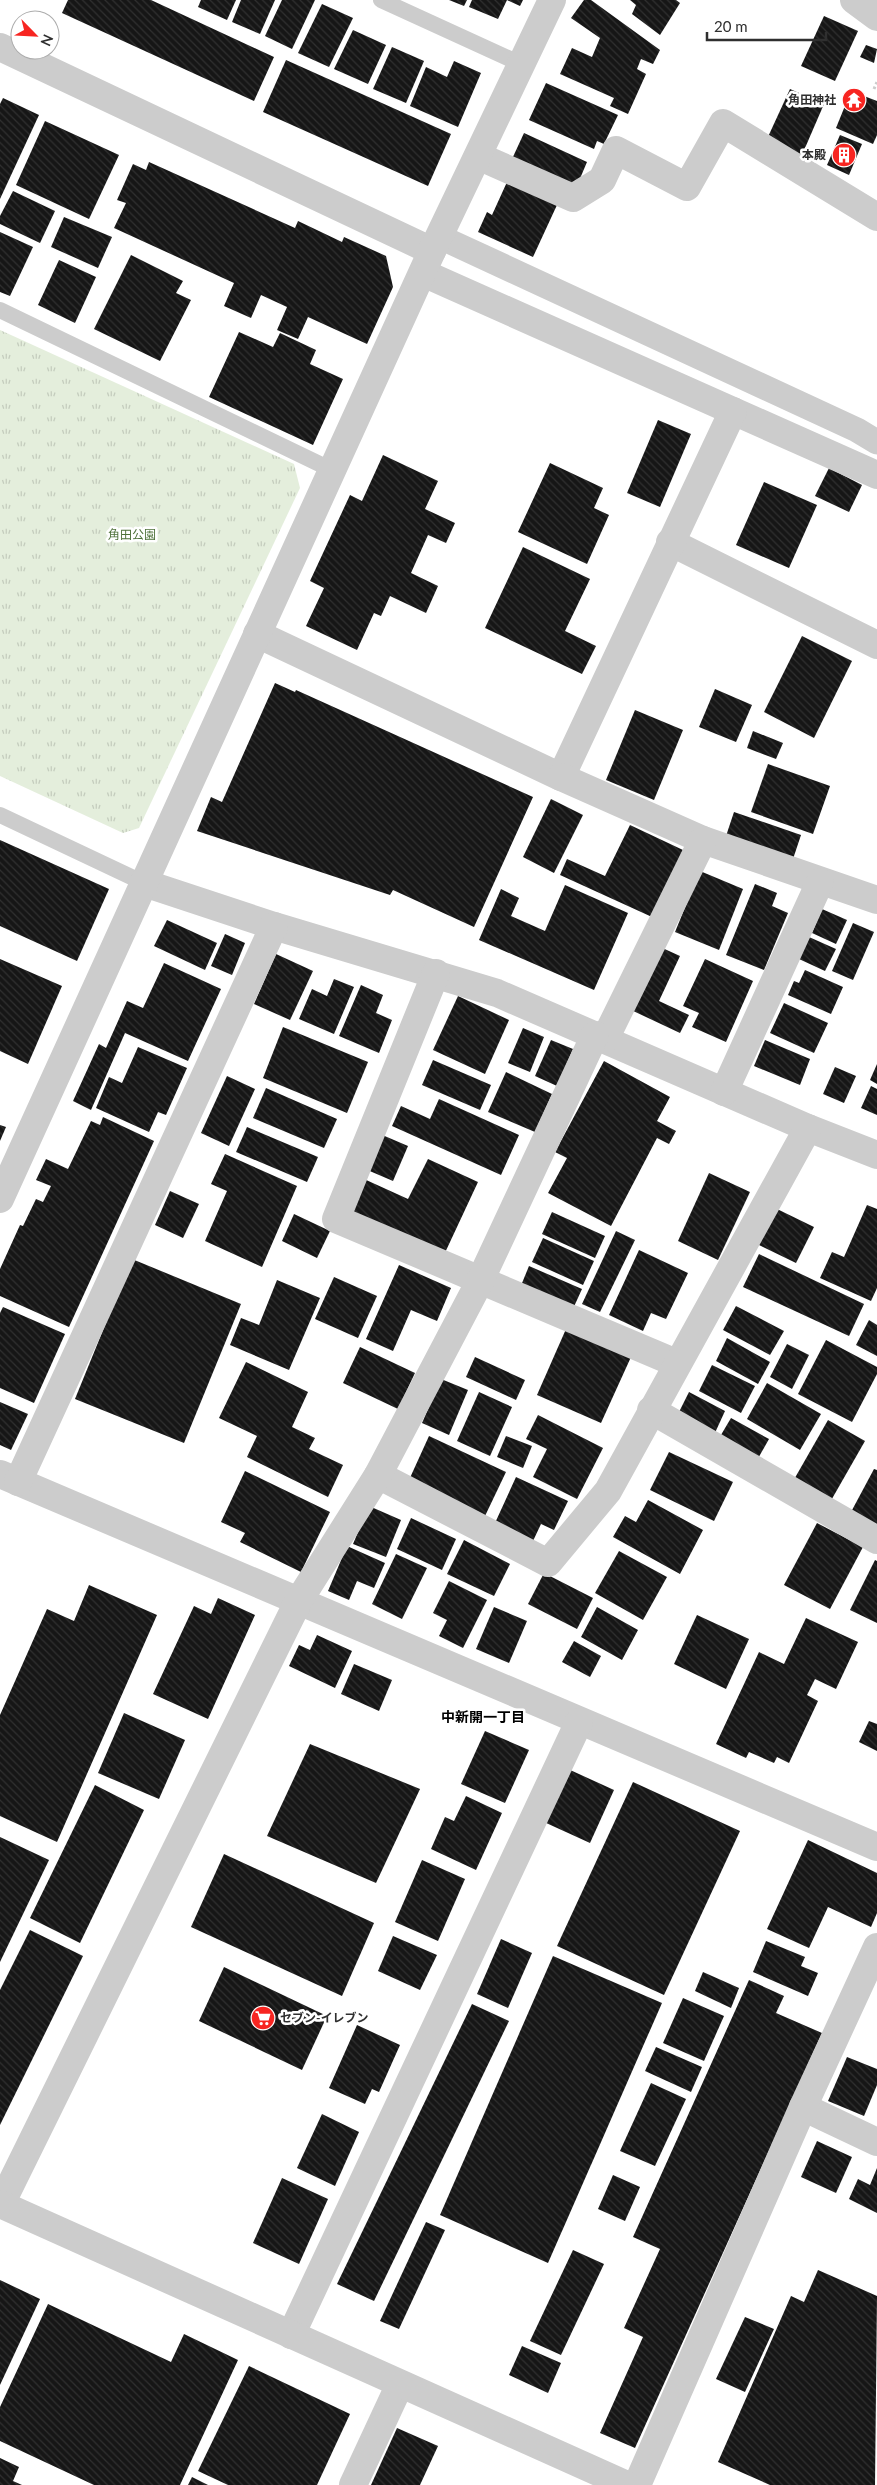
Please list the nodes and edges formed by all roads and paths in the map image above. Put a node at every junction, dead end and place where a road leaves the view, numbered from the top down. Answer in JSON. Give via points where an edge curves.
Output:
{"nodes":[{"id":1,"x":381,"y":0,"type":"edge"},
{"id":2,"x":552,"y":0,"type":"edge"},
{"id":3,"x":854,"y":0,"type":"edge"},
{"id":4,"x":877,"y":17,"type":"edge"},
{"id":5,"x":0,"y":47,"type":"edge"},
{"id":6,"x":522,"y":64,"type":"junction"},
{"id":7,"x":877,"y":82,"type":"edge"},
{"id":8,"x":874,"y":89,"type":"dead end"},
{"id":9,"x":478,"y":156,"type":"junction"},
{"id":10,"x":877,"y":217,"type":"edge"},
{"id":11,"x":431,"y":253,"type":"junction"},
{"id":12,"x":0,"y":310,"type":"edge"},
{"id":13,"x":733,"y":411,"type":"junction"},
{"id":14,"x":877,"y":442,"type":"edge"},
{"id":15,"x":332,"y":470,"type":"junction"},
{"id":16,"x":877,"y":475,"type":"edge"},
{"id":17,"x":670,"y":542,"type":"junction"},
{"id":18,"x":257,"y":634,"type":"junction"},
{"id":19,"x":877,"y":646,"type":"edge"},
{"id":20,"x":561,"y":777,"type":"junction"},
{"id":21,"x":0,"y":815,"type":"edge"},
{"id":22,"x":703,"y":840,"type":"junction"},
{"id":23,"x":820,"y":882,"type":"junction"},
{"id":24,"x":144,"y":883,"type":"junction"},
{"id":25,"x":877,"y":900,"type":"edge"},
{"id":26,"x":274,"y":926,"type":"junction"},
{"id":27,"x":436,"y":973,"type":"junction"},
{"id":28,"x":600,"y":1037,"type":"junction"},
{"id":29,"x":724,"y":1092,"type":"junction"},
{"id":30,"x":808,"y":1128,"type":"junction"},
{"id":31,"x":877,"y":1155,"type":"edge"},
{"id":32,"x":0,"y":1199,"type":"edge"},
{"id":33,"x":480,"y":1281,"type":"junction"},
{"id":34,"x":676,"y":1363,"type":"junction"},
{"id":35,"x":651,"y":1410,"type":"junction"},
{"id":36,"x":378,"y":1475,"type":"junction"},
{"id":37,"x":9,"y":1478,"type":"edge"},
{"id":38,"x":877,"y":1540,"type":"edge"},
{"id":39,"x":298,"y":1602,"type":"junction"},
{"id":40,"x":579,"y":1722,"type":"junction"},
{"id":41,"x":877,"y":1847,"type":"edge"},
{"id":42,"x":877,"y":1947,"type":"edge"},
{"id":43,"x":804,"y":2107,"type":"junction"},
{"id":44,"x":877,"y":2142,"type":"edge"},
{"id":45,"x":1,"y":2204,"type":"edge"},
{"id":46,"x":290,"y":2335,"type":"junction"},
{"id":47,"x":400,"y":2384,"type":"junction"},
{"id":48,"x":353,"y":2485,"type":"edge"},
{"id":49,"x":626,"y":2485,"type":"edge"},
{"id":50,"x":637,"y":2485,"type":"edge"}],
"edges":[{"from":1,"to":6,"type":"lane"},
{"from":2,"to":6,"type":"street"},
{"from":3,"to":4,"type":"street"},
{"from":5,"to":11,"type":"street"},
{"from":6,"to":9,"type":"street"},
{"from":7,"to":8,"type":"path"},
{"from":9,"to":10,"type":"street","via":[[574,198],[602,180],[616,150],[687,187],[723,124]]},
{"from":9,"to":11,"type":"street"},
{"from":11,"to":13,"type":"street"},
{"from":11,"to":14,"type":"street","via":[[857,430]]},
{"from":11,"to":15,"type":"street"},
{"from":12,"to":15,"type":"lane"},
{"from":13,"to":16,"type":"street"},
{"from":13,"to":17,"type":"street"},
{"from":15,"to":18,"type":"street"},
{"from":17,"to":19,"type":"street"},
{"from":17,"to":20,"type":"street"},
{"from":18,"to":20,"type":"street"},
{"from":18,"to":24,"type":"street"},
{"from":20,"to":22,"type":"street"},
{"from":21,"to":24,"type":"lane"},
{"from":22,"to":23,"type":"street"},
{"from":22,"to":28,"type":"street"},
{"from":23,"to":25,"type":"street"},
{"from":23,"to":29,"type":"street"},
{"from":24,"to":26,"type":"street"},
{"from":24,"to":32,"type":"street"},
{"from":26,"to":27,"type":"street"},
{"from":26,"to":37,"type":"street"},
{"from":27,"to":28,"type":"street","via":[[497,992]]},
{"from":27,"to":33,"type":"street","via":[[336,1219]]},
{"from":28,"to":29,"type":"street"},
{"from":28,"to":33,"type":"street"},
{"from":29,"to":30,"type":"street"},
{"from":30,"to":31,"type":"street"},
{"from":30,"to":34,"type":"street"},
{"from":33,"to":34,"type":"street"},
{"from":33,"to":36,"type":"street"},
{"from":34,"to":35,"type":"street"},
{"from":35,"to":36,"type":"street","via":[[608,1491],[548,1563]]},
{"from":35,"to":38,"type":"street"},
{"from":36,"to":39,"type":"street"},
{"from":37,"to":39,"type":"street"},
{"from":39,"to":40,"type":"street"},
{"from":39,"to":45,"type":"street"},
{"from":40,"to":41,"type":"street"},
{"from":40,"to":46,"type":"street"},
{"from":42,"to":43,"type":"street"},
{"from":43,"to":44,"type":"street"},
{"from":43,"to":50,"type":"street"},
{"from":45,"to":46,"type":"street"},
{"from":46,"to":47,"type":"street"},
{"from":47,"to":48,"type":"street"},
{"from":47,"to":49,"type":"street"}]}
